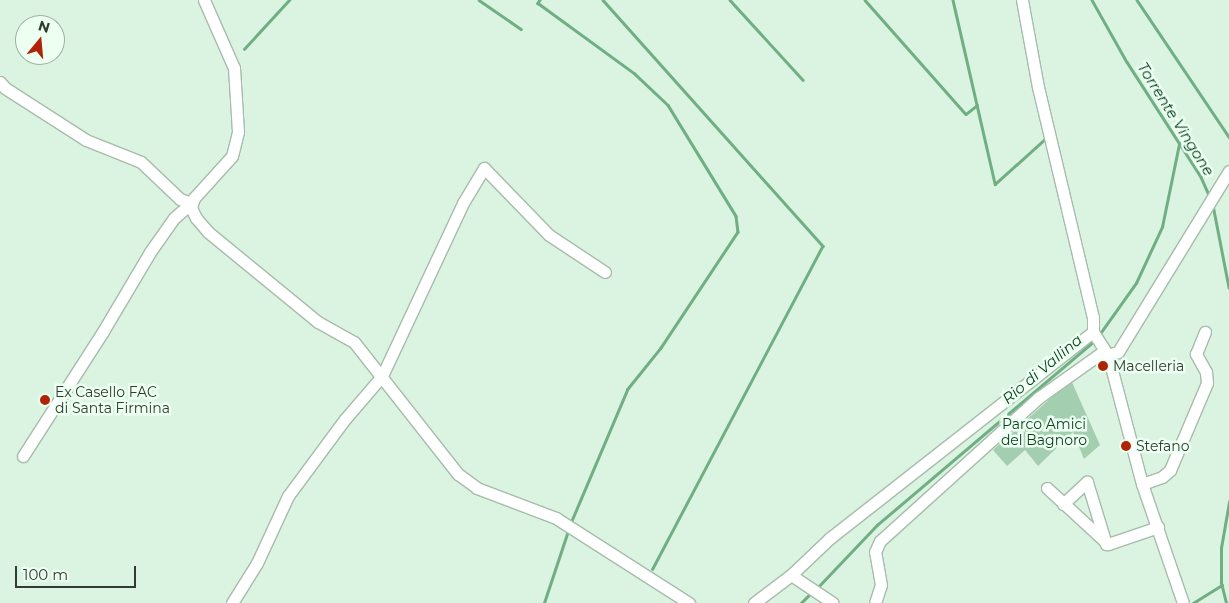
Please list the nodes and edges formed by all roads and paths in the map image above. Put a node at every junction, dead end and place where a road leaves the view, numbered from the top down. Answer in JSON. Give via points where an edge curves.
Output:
{"nodes":[{"id":1,"x":204,"y":0,"type":"edge"},
{"id":2,"x":1022,"y":0,"type":"edge"},
{"id":3,"x":0,"y":82,"type":"edge"},
{"id":4,"x":1229,"y":171,"type":"edge"},
{"id":5,"x":191,"y":203,"type":"junction"},
{"id":6,"x":605,"y":272,"type":"dead end"},
{"id":7,"x":1205,"y":332,"type":"dead end"},
{"id":8,"x":1101,"y":342,"type":"junction"},
{"id":9,"x":382,"y":376,"type":"junction"},
{"id":10,"x":23,"y":456,"type":"dead end"},
{"id":11,"x":1142,"y":484,"type":"junction"},
{"id":12,"x":1047,"y":488,"type":"dead end"},
{"id":13,"x":1063,"y":504,"type":"junction"},
{"id":14,"x":1158,"y":527,"type":"junction"},
{"id":15,"x":1106,"y":544,"type":"junction"},
{"id":16,"x":791,"y":575,"type":"junction"},
{"id":17,"x":232,"y":603,"type":"edge"},
{"id":18,"x":689,"y":603,"type":"edge"},
{"id":19,"x":754,"y":603,"type":"edge"},
{"id":20,"x":833,"y":603,"type":"edge"},
{"id":21,"x":875,"y":603,"type":"edge"},
{"id":22,"x":1183,"y":603,"type":"edge"}],
"edges":[{"from":1,"to":5,"type":"street","via":[[234,68],[238,132],[232,156]]},
{"from":2,"to":8,"type":"street","via":[[1038,87]]},
{"from":3,"to":5,"type":"street","via":[[86,140],[141,162],[180,198]]},
{"from":4,"to":8,"type":"street","via":[[1118,352]]},
{"from":5,"to":9,"type":"street","via":[[192,213],[208,232],[318,322],[354,342]]},
{"from":5,"to":10,"type":"street","via":[[174,218],[150,252]]},
{"from":6,"to":9,"type":"street","via":[[549,235],[484,168],[463,204]]},
{"from":7,"to":11,"type":"street","via":[[1196,354],[1206,372],[1207,383],[1170,470],[1162,478]]},
{"from":8,"to":11,"type":"street"},
{"from":8,"to":16,"type":"street","via":[[830,538]]},
{"from":8,"to":21,"type":"street","via":[[880,541],[876,552],[881,585]]},
{"from":9,"to":17,"type":"street","via":[[345,419],[288,496],[257,564]]},
{"from":9,"to":18,"type":"street","via":[[458,474],[477,488],[570,526]]},
{"from":11,"to":14,"type":"street"},
{"from":12,"to":13,"type":"street"},
{"from":13,"to":15,"type":"street"},
{"from":13,"to":15,"type":"street","via":[[1087,482]]},
{"from":14,"to":15,"type":"street"},
{"from":14,"to":22,"type":"street"},
{"from":16,"to":19,"type":"street"},
{"from":16,"to":20,"type":"street"}]}
